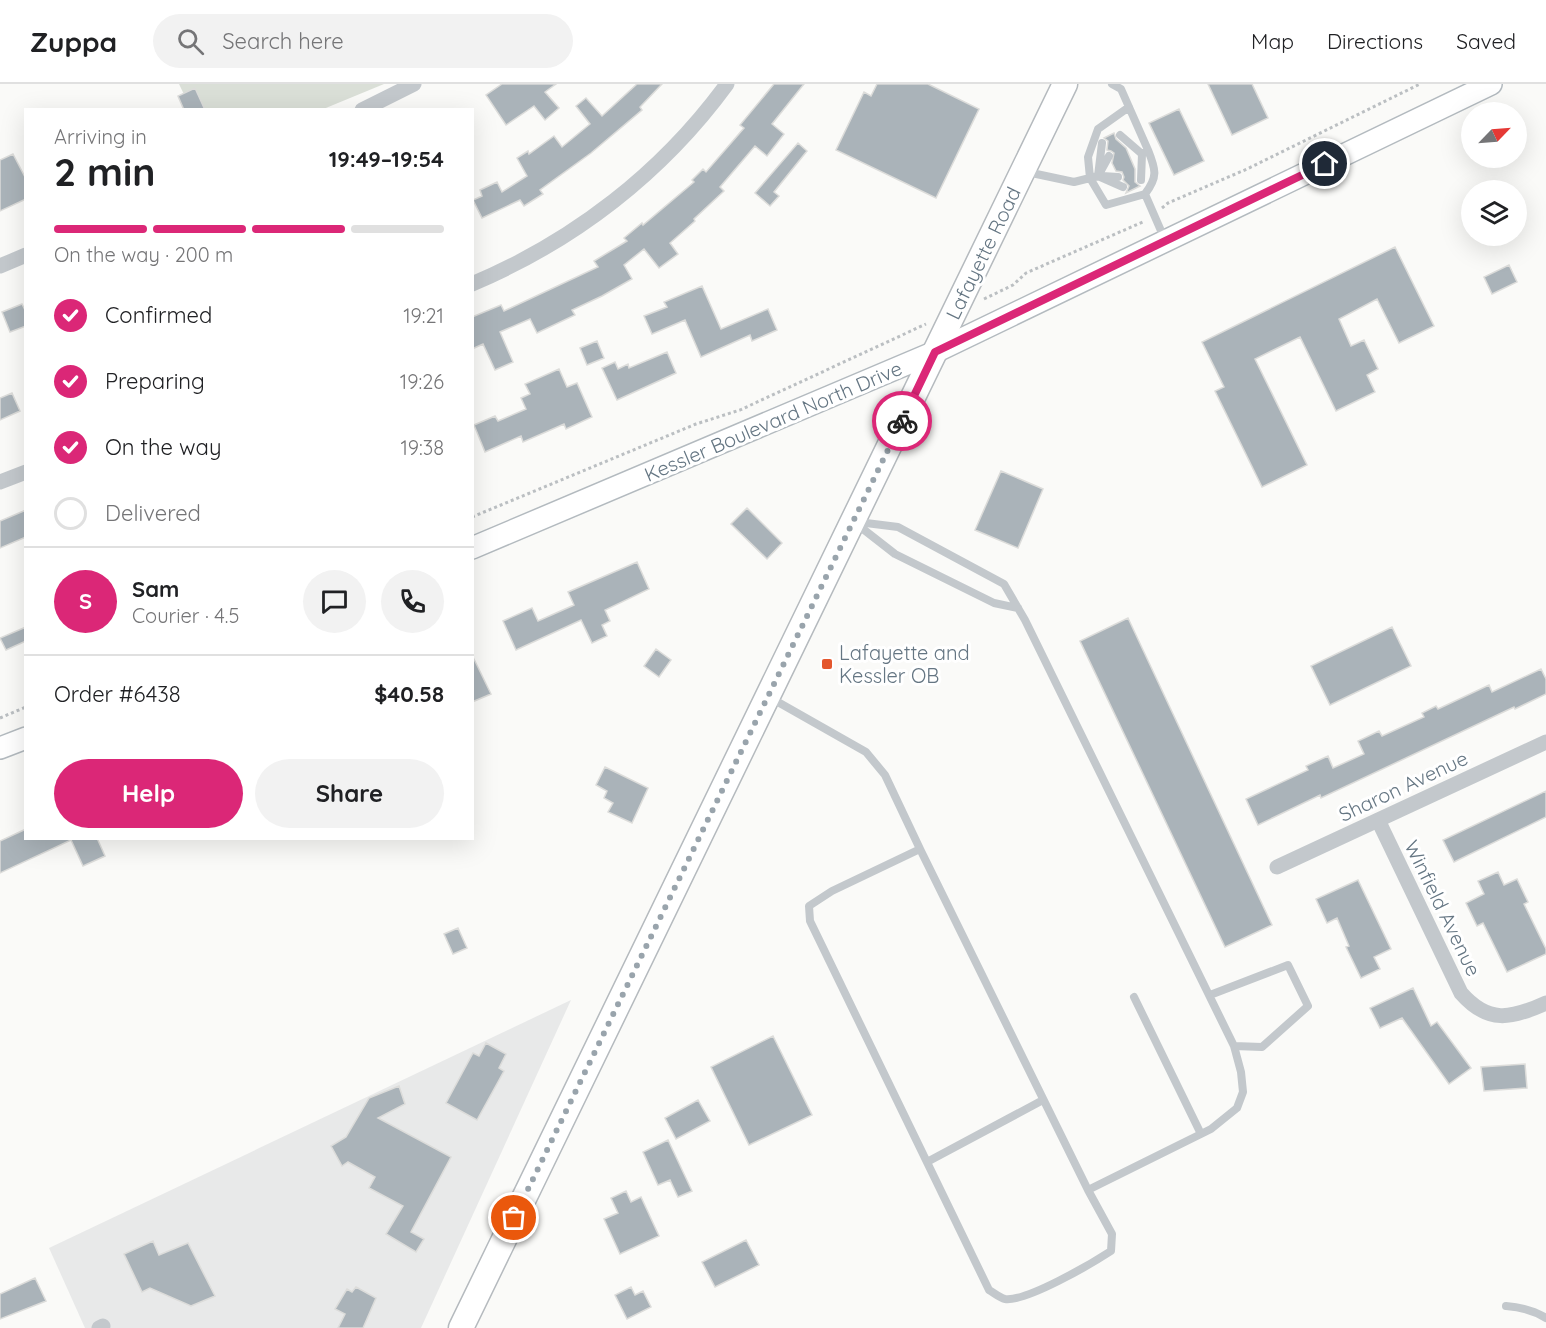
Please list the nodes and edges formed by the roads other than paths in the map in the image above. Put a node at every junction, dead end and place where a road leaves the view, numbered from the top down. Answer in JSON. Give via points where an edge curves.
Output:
{"nodes":[{"id":1,"x":414,"y":84,"type":"edge"},
{"id":2,"x":727,"y":84,"type":"edge"},
{"id":3,"x":1065,"y":84,"type":"edge"},
{"id":4,"x":1112,"y":84,"type":"edge"},
{"id":5,"x":1491,"y":84,"type":"edge"},
{"id":6,"x":1129,"y":107,"type":"junction"},
{"id":7,"x":366,"y":108,"type":"edge"},
{"id":8,"x":1119,"y":135,"type":"dead end"},
{"id":9,"x":1102,"y":143,"type":"dead end"},
{"id":10,"x":1126,"y":148,"type":"dead end"},
{"id":11,"x":1145,"y":152,"type":"junction"},
{"id":12,"x":1108,"y":156,"type":"dead end"},
{"id":13,"x":1135,"y":168,"type":"dead end"},
{"id":14,"x":1022,"y":171,"type":"junction"},
{"id":15,"x":1094,"y":177,"type":"junction"},
{"id":16,"x":1118,"y":177,"type":"dead end"},
{"id":17,"x":1140,"y":180,"type":"dead end"},
{"id":18,"x":1123,"y":187,"type":"dead end"},
{"id":19,"x":1145,"y":194,"type":"junction"},
{"id":20,"x":1165,"y":241,"type":"junction"},
{"id":21,"x":24,"y":256,"type":"edge"},
{"id":22,"x":0,"y":266,"type":"edge"},
{"id":23,"x":474,"y":283,"type":"edge"},
{"id":24,"x":935,"y":352,"type":"junction"},
{"id":25,"x":24,"y":473,"type":"edge"},
{"id":26,"x":0,"y":482,"type":"edge"},
{"id":27,"x":853,"y":522,"type":"junction"},
{"id":28,"x":474,"y":547,"type":"edge"},
{"id":29,"x":1018,"y":608,"type":"junction"},
{"id":30,"x":768,"y":696,"type":"junction"},
{"id":31,"x":24,"y":739,"type":"edge"},
{"id":32,"x":1546,"y":742,"type":"edge"},
{"id":33,"x":0,"y":748,"type":"edge"},
{"id":34,"x":1378,"y":820,"type":"junction"},
{"id":35,"x":920,"y":849,"type":"junction"},
{"id":36,"x":1277,"y":867,"type":"dead end"},
{"id":37,"x":1210,"y":995,"type":"junction"},
{"id":38,"x":1134,"y":998,"type":"dead end"},
{"id":39,"x":1546,"y":1003,"type":"edge"},
{"id":40,"x":1234,"y":1046,"type":"junction"},
{"id":41,"x":1043,"y":1100,"type":"junction"},
{"id":42,"x":1201,"y":1134,"type":"junction"},
{"id":43,"x":927,"y":1162,"type":"junction"},
{"id":44,"x":1089,"y":1190,"type":"junction"},
{"id":45,"x":1506,"y":1306,"type":"dead end"},
{"id":46,"x":1546,"y":1318,"type":"edge"},
{"id":47,"x":461,"y":1328,"type":"edge"}],
"edges":[{"from":1,"to":7,"type":"street"},
{"from":2,"to":23,"type":"street","via":[[678,143],[610,204],[546,248]]},
{"from":3,"to":14,"type":"main road","name":"Lafayette Road"},
{"from":4,"to":6,"type":"lane","via":[[1121,88]]},
{"from":5,"to":20,"type":"main road","name":"Kessler Boulevard North Drive"},
{"from":6,"to":11,"type":"lane"},
{"from":6,"to":15,"type":"lane","via":[[1098,129],[1088,157]]},
{"from":8,"to":11,"type":"lane"},
{"from":9,"to":15,"type":"lane"},
{"from":10,"to":11,"type":"lane"},
{"from":11,"to":13,"type":"lane"},
{"from":11,"to":17,"type":"lane"},
{"from":11,"to":19,"type":"lane","via":[[1156,170],[1153,184]]},
{"from":12,"to":15,"type":"lane"},
{"from":14,"to":15,"type":"lane","via":[[1074,182]]},
{"from":14,"to":24,"type":"main road","name":"Lafayette Road"},
{"from":15,"to":16,"type":"lane"},
{"from":15,"to":18,"type":"lane"},
{"from":15,"to":19,"type":"lane","via":[[1106,205]]},
{"from":19,"to":20,"type":"lane"},
{"from":20,"to":24,"type":"main road","name":"Kessler Boulevard North Drive"},
{"from":21,"to":22,"type":"street"},
{"from":24,"to":27,"type":"main road","name":"Lafayette Road"},
{"from":24,"to":28,"type":"main road","name":"Kessler Boulevard North Drive"},
{"from":25,"to":26,"type":"street"},
{"from":27,"to":29,"type":"lane","via":[[895,554],[994,603]]},
{"from":27,"to":29,"type":"lane","via":[[898,527],[1004,584]]},
{"from":27,"to":30,"type":"main road","name":"Lafayette Road"},
{"from":29,"to":37,"type":"lane"},
{"from":30,"to":35,"type":"lane","via":[[866,752],[885,775]]},
{"from":30,"to":47,"type":"main road","name":"Lafayette Road"},
{"from":31,"to":33,"type":"main road"},
{"from":32,"to":34,"type":"street","name":"Sharon Avenue"},
{"from":34,"to":36,"type":"street","name":"Sharon Avenue"},
{"from":34,"to":39,"type":"street","name":"Winfield Avenue","via":[[1466,999],[1478,1009],[1501,1016]]},
{"from":35,"to":41,"type":"lane"},
{"from":35,"to":43,"type":"lane","via":[[808,906],[810,921]]},
{"from":37,"to":40,"type":"lane"},
{"from":37,"to":40,"type":"lane","via":[[1288,965],[1308,1006],[1262,1047]]},
{"from":38,"to":42,"type":"lane"},
{"from":40,"to":42,"type":"lane","via":[[1243,1092],[1236,1108]]},
{"from":41,"to":43,"type":"lane"},
{"from":41,"to":44,"type":"lane"},
{"from":42,"to":44,"type":"lane"},
{"from":43,"to":44,"type":"lane","via":[[989,1290],[1004,1299],[1022,1298],[1111,1251],[1112,1234]]},
{"from":45,"to":46,"type":"lane","via":[[1519,1306]]}]}
